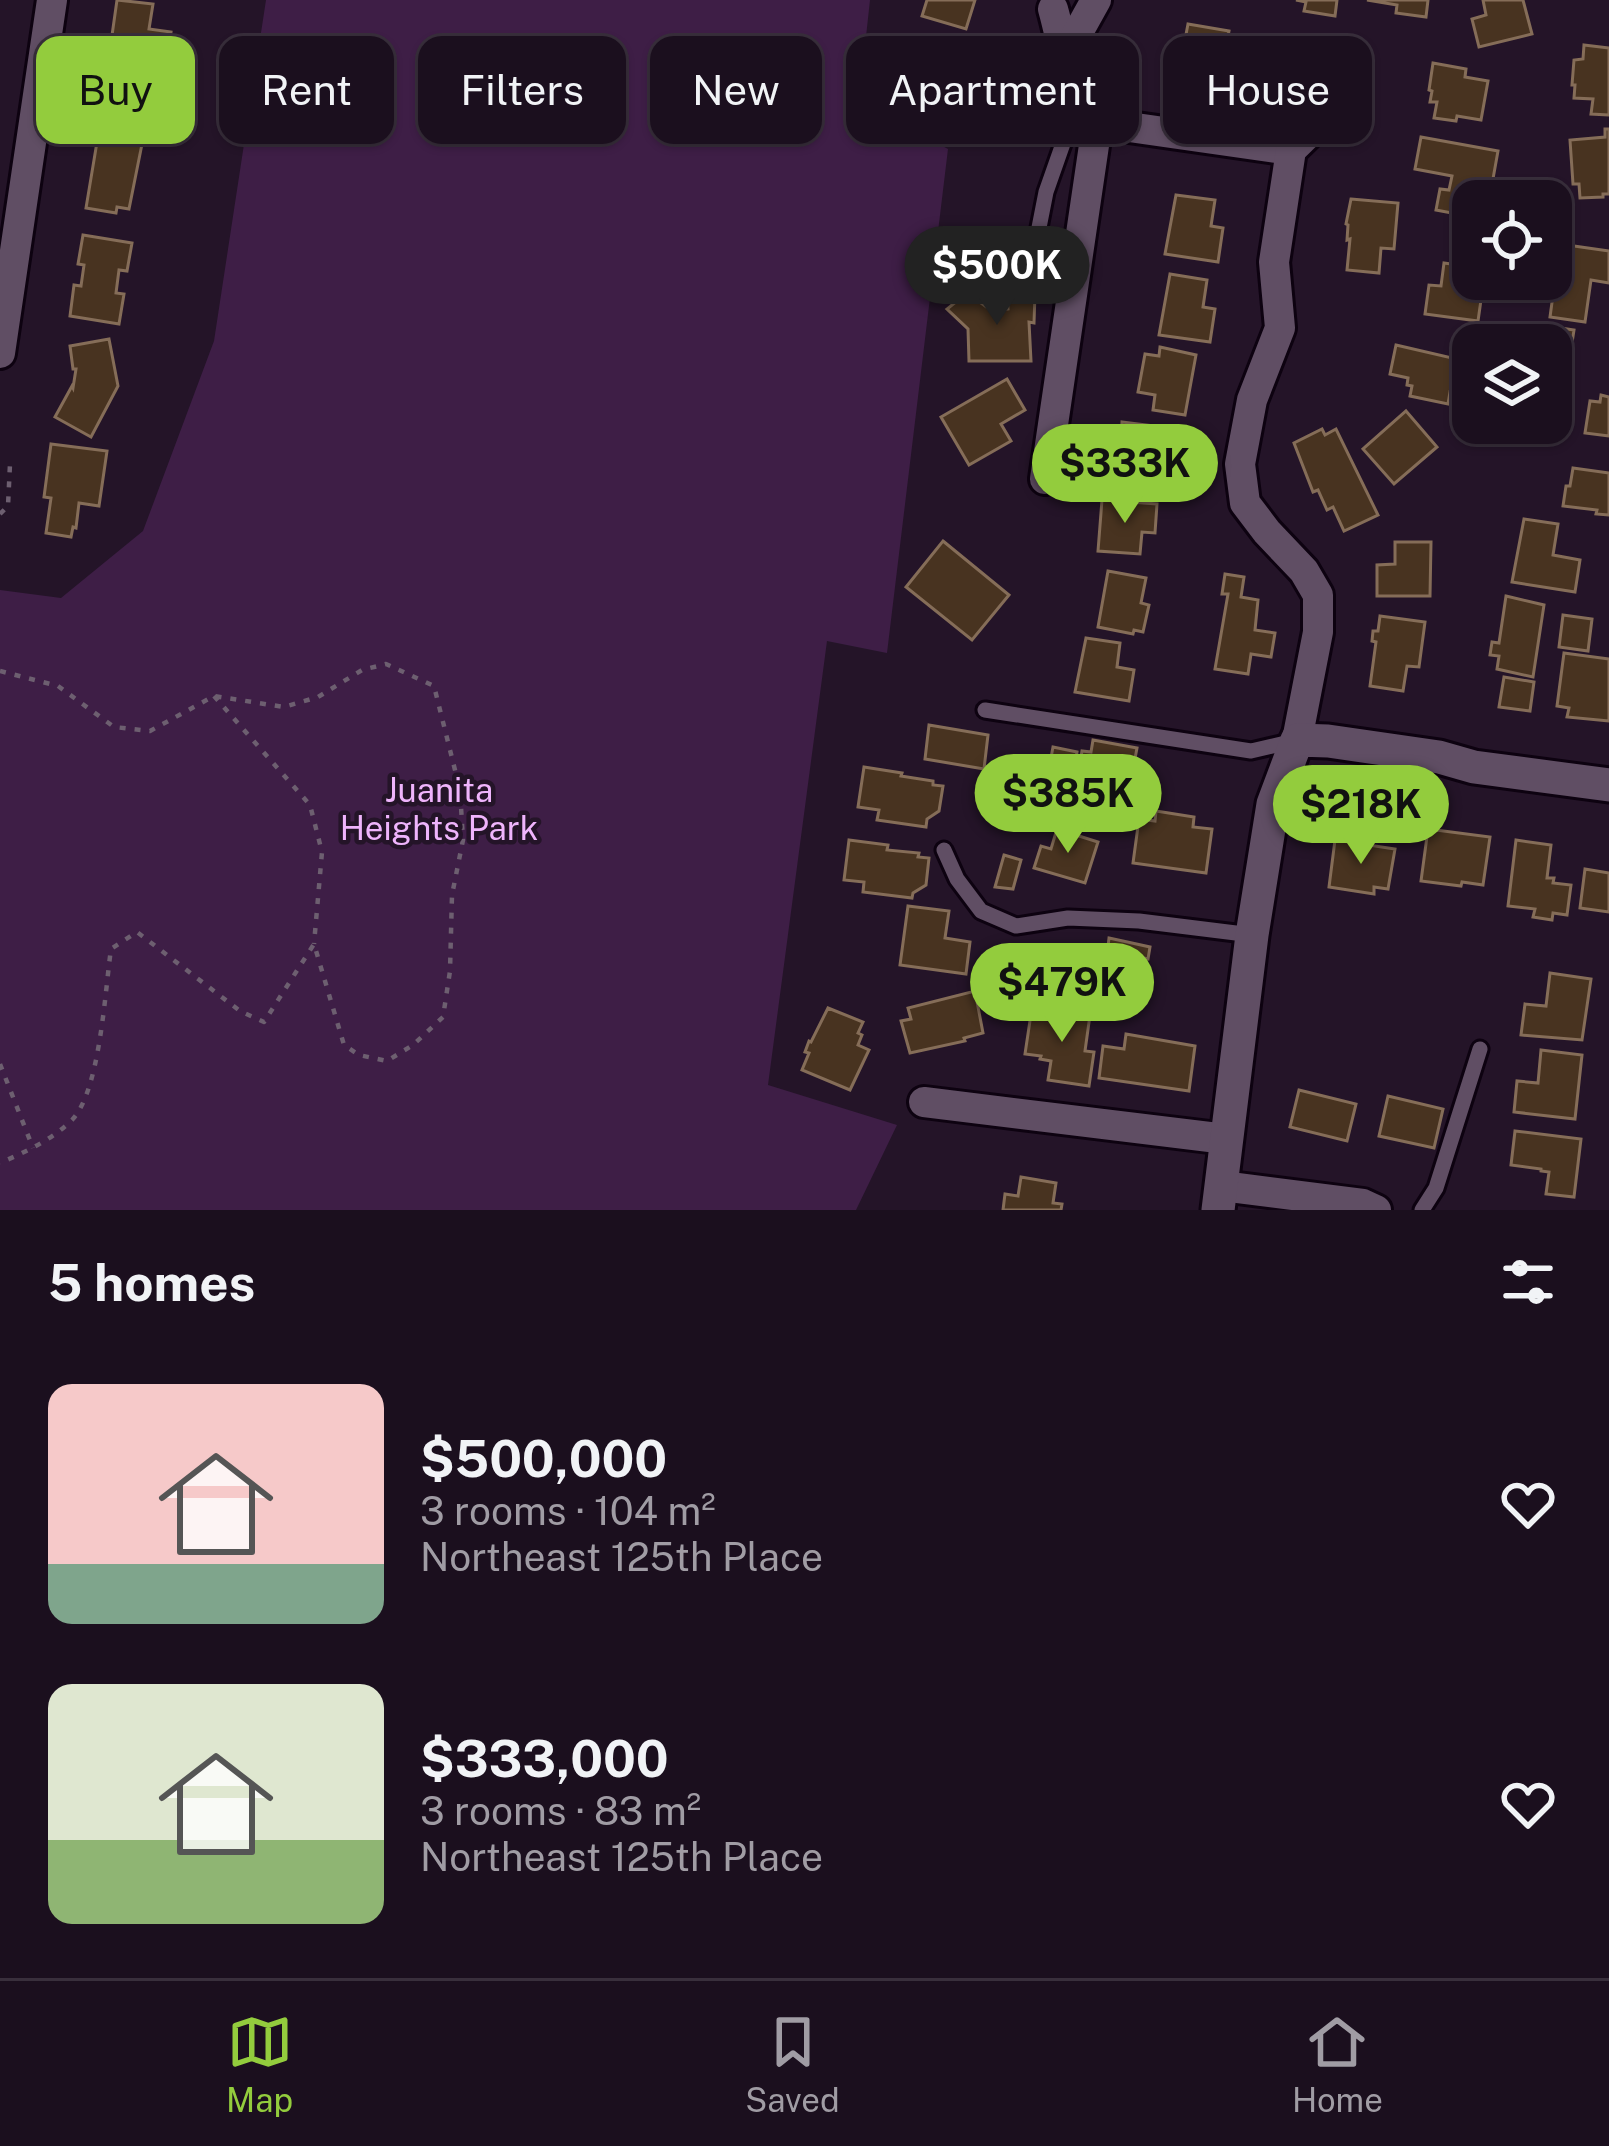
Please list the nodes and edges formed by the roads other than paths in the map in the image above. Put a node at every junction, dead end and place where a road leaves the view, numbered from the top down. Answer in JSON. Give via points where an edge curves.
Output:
{"nodes":[{"id":1,"x":52,"y":0,"type":"edge"},
{"id":2,"x":1096,"y":0,"type":"edge"},
{"id":3,"x":1056,"y":5,"type":"edge"},
{"id":4,"x":1062,"y":36,"type":"edge"},
{"id":5,"x":1076,"y":36,"type":"edge"},
{"id":6,"x":1139,"y":128,"type":"edge"},
{"id":7,"x":1070,"y":144,"type":"edge"},
{"id":8,"x":1084,"y":144,"type":"edge"},
{"id":9,"x":1297,"y":144,"type":"edge"},
{"id":10,"x":1291,"y":150,"type":"junction"},
{"id":11,"x":989,"y":276,"type":"dead end"},
{"id":12,"x":0,"y":353,"type":"edge"},
{"id":13,"x":1045,"y":479,"type":"dead end"},
{"id":14,"x":985,"y":710,"type":"dead end"},
{"id":15,"x":1297,"y":740,"type":"junction"},
{"id":16,"x":1609,"y":785,"type":"edge"},
{"id":17,"x":944,"y":850,"type":"dead end"},
{"id":18,"x":1252,"y":935,"type":"junction"},
{"id":19,"x":1480,"y":1049,"type":"dead end"},
{"id":20,"x":924,"y":1102,"type":"dead end"},
{"id":21,"x":1226,"y":1139,"type":"junction"},
{"id":22,"x":1220,"y":1198,"type":"edge"},
{"id":23,"x":1376,"y":1210,"type":"edge"},
{"id":24,"x":1422,"y":1210,"type":"edge"}],
"edges":[{"from":1,"to":12,"type":"street"},
{"from":2,"to":5,"type":"street"},
{"from":3,"to":4,"type":"street"},
{"from":6,"to":10,"type":"street"},
{"from":7,"to":11,"type":"lane","via":[[1046,192],[1027,263],[1003,278]]},
{"from":8,"to":13,"type":"street"},
{"from":9,"to":10,"type":"street"},
{"from":10,"to":15,"type":"street","via":[[1274,262],[1280,328],[1252,400],[1240,464],[1246,503],[1318,596]]},
{"from":14,"to":15,"type":"lane","via":[[1251,751]]},
{"from":15,"to":16,"type":"street"},
{"from":15,"to":18,"type":"street","via":[[1274,804]]},
{"from":17,"to":18,"type":"lane","via":[[981,911],[1016,926],[1068,918]]},
{"from":18,"to":21,"type":"street"},
{"from":19,"to":24,"type":"lane","via":[[1436,1189]]},
{"from":20,"to":21,"type":"street"},
{"from":21,"to":22,"type":"street"},
{"from":22,"to":23,"type":"street"}]}
